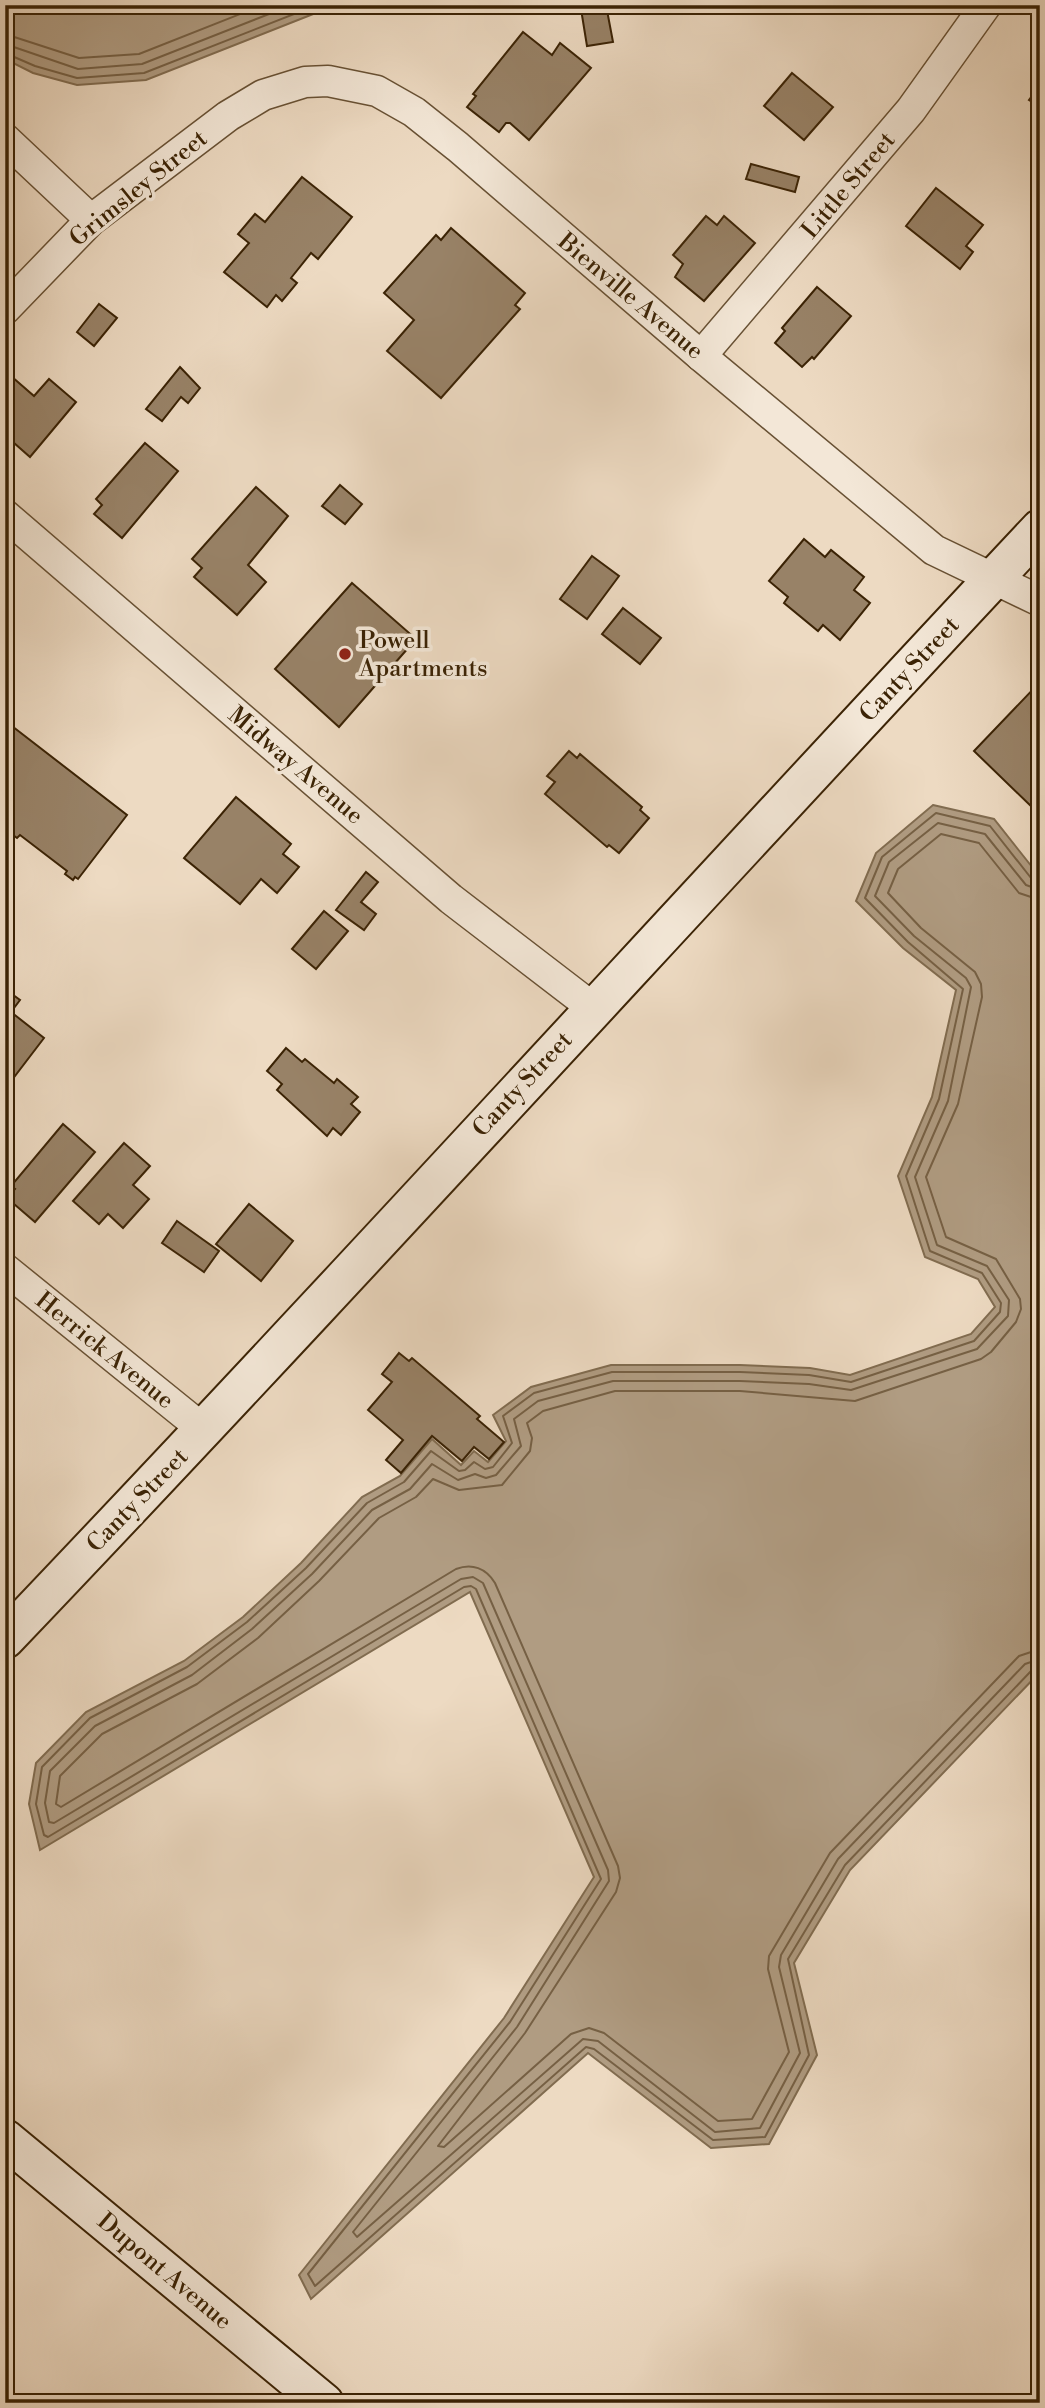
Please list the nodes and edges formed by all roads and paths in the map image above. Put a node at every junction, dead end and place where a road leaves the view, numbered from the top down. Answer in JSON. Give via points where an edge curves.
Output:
{"nodes":[{"id":1,"x":986,"y":5,"type":"edge"},
{"id":2,"x":248,"y":104,"type":"joint"},
{"id":3,"x":5,"y":139,"type":"edge"},
{"id":4,"x":91,"y":220,"type":"junction"},
{"id":5,"x":5,"y":309,"type":"edge"},
{"id":6,"x":701,"y":356,"type":"junction"},
{"id":7,"x":5,"y":515,"type":"edge"},
{"id":8,"x":1040,"y":529,"type":"edge"},
{"id":9,"x":994,"y":579,"type":"junction"},
{"id":10,"x":1040,"y":601,"type":"edge"},
{"id":11,"x":593,"y":1007,"type":"junction"},
{"id":12,"x":5,"y":1269,"type":"edge"},
{"id":13,"x":204,"y":1430,"type":"junction"},
{"id":14,"x":5,"y":1639,"type":"edge"},
{"id":15,"x":5,"y":2139,"type":"edge"},
{"id":16,"x":322,"y":2402,"type":"edge"}],
"edges":[{"from":1,"to":6,"type":"street","name":"Little Street","via":[[911,110]]},
{"from":2,"to":4,"type":"street","name":"Grimsley Street"},
{"from":2,"to":6,"type":"street","name":"Bienville Avenue","via":[[305,82],[328,81],[377,91],[414,112],[458,147]]},
{"from":3,"to":4,"type":"street"},
{"from":4,"to":5,"type":"street","name":"Grimsley Street"},
{"from":6,"to":9,"type":"street","name":"Bienville Avenue","via":[[934,550]]},
{"from":7,"to":11,"type":"street","name":"Midway Avenue","via":[[451,899]]},
{"from":8,"to":9,"type":"street","name":"Canty Street"},
{"from":9,"to":10,"type":"street","name":"Bienville Avenue"},
{"from":9,"to":11,"type":"street","name":"Canty Street"},
{"from":11,"to":13,"type":"street","name":"Canty Street"},
{"from":12,"to":13,"type":"street","name":"Herrick Avenue"},
{"from":13,"to":14,"type":"street","name":"Canty Street"},
{"from":15,"to":16,"type":"street","name":"Dupont Avenue"}]}
